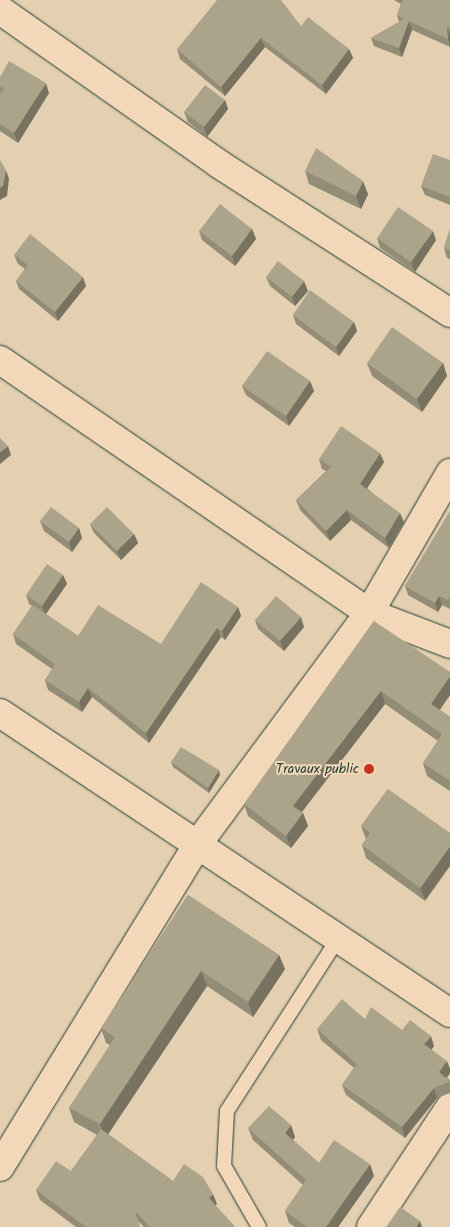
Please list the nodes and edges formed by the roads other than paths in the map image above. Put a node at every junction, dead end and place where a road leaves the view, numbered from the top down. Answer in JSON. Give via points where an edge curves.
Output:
{"nodes":[{"id":1,"x":0,"y":10,"type":"edge"},
{"id":2,"x":450,"y":313,"type":"edge"},
{"id":3,"x":0,"y":360,"type":"edge"},
{"id":4,"x":450,"y":473,"type":"edge"},
{"id":5,"x":369,"y":613,"type":"junction"},
{"id":6,"x":450,"y":644,"type":"edge"},
{"id":7,"x":0,"y":713,"type":"edge"},
{"id":8,"x":199,"y":842,"type":"junction"},
{"id":9,"x":339,"y":937,"type":"junction"},
{"id":10,"x":450,"y":1013,"type":"edge"},
{"id":11,"x":450,"y":1107,"type":"edge"},
{"id":12,"x":0,"y":1167,"type":"edge"},
{"id":13,"x":259,"y":1227,"type":"edge"},
{"id":14,"x":371,"y":1227,"type":"edge"}],
"edges":[{"from":1,"to":2,"type":"street","via":[[219,164]]},
{"from":3,"to":5,"type":"street"},
{"from":4,"to":5,"type":"street"},
{"from":5,"to":6,"type":"street"},
{"from":5,"to":8,"type":"street"},
{"from":7,"to":8,"type":"street"},
{"from":8,"to":9,"type":"street"},
{"from":8,"to":12,"type":"street"},
{"from":9,"to":10,"type":"street"},
{"from":9,"to":13,"type":"lane","via":[[227,1111],[224,1166]]},
{"from":11,"to":14,"type":"street"}]}
